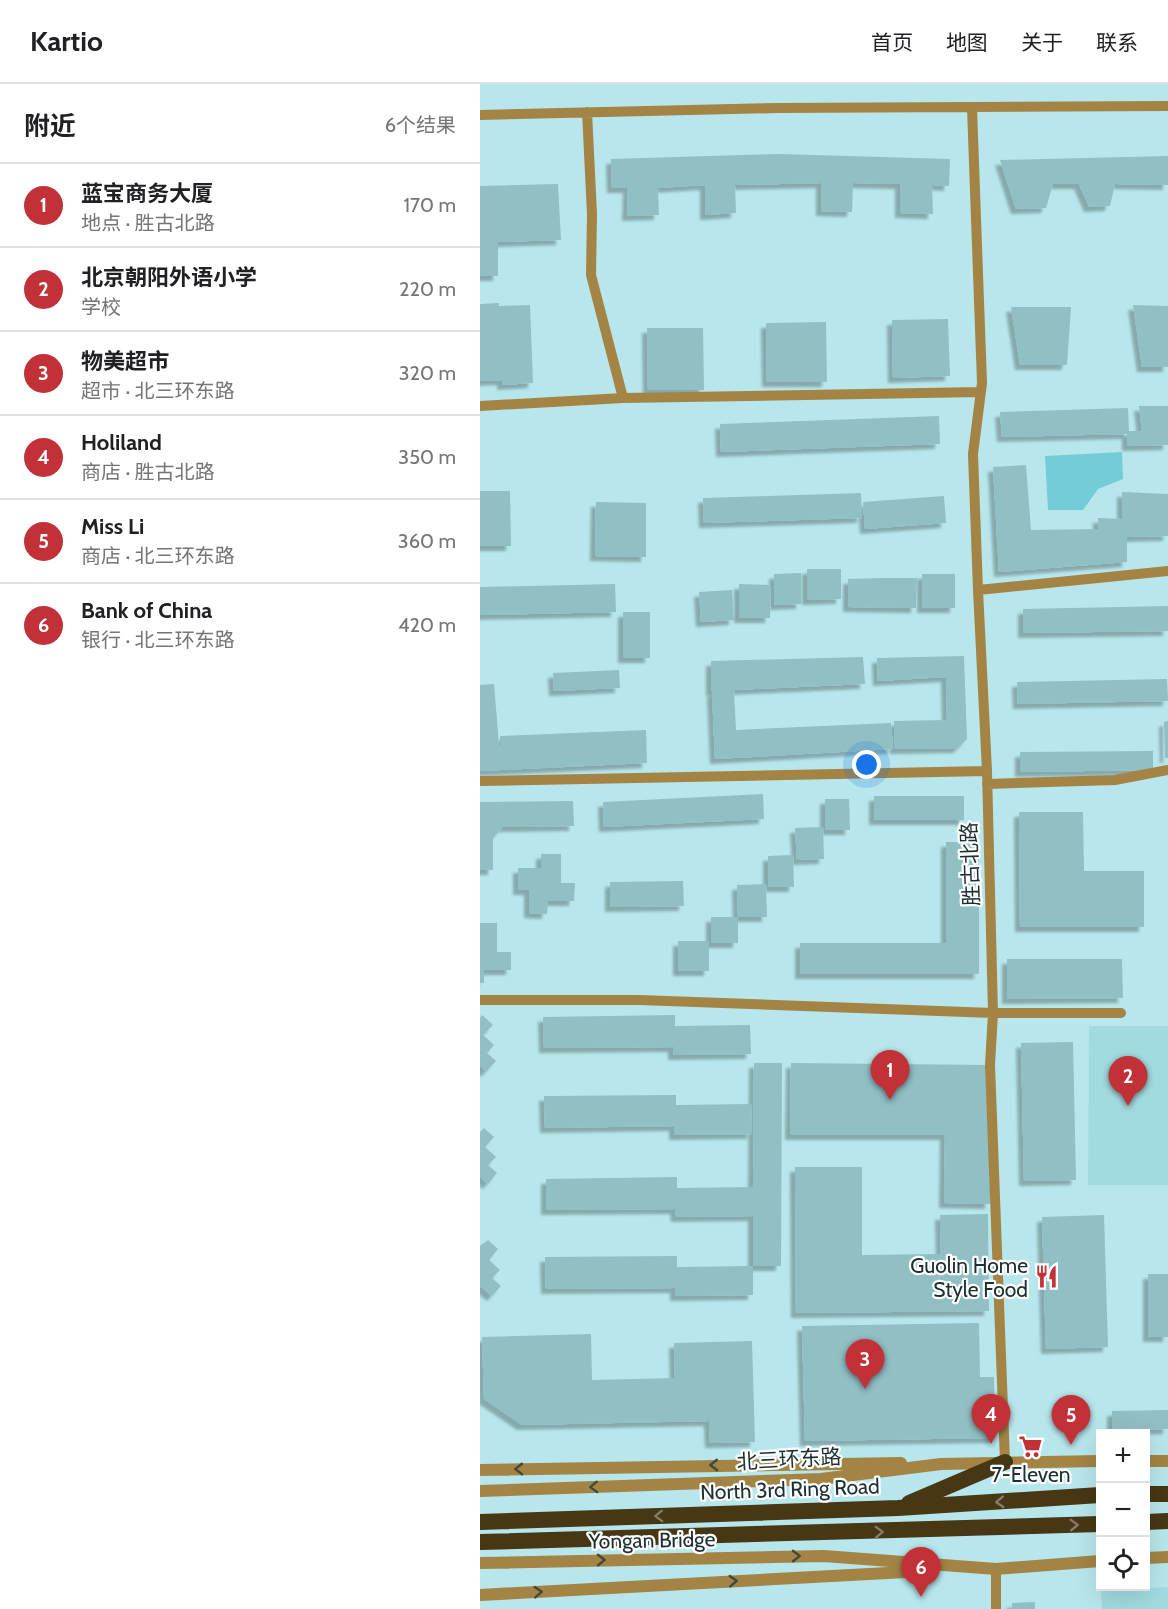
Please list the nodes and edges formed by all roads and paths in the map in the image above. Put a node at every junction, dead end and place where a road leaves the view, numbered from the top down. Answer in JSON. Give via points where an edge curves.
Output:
{"nodes":[{"id":1,"x":1168,"y":106,"type":"edge"},
{"id":2,"x":972,"y":108,"type":"junction"},
{"id":3,"x":587,"y":112,"type":"junction"},
{"id":4,"x":480,"y":115,"type":"edge"},
{"id":5,"x":981,"y":392,"type":"junction"},
{"id":6,"x":623,"y":398,"type":"junction"},
{"id":7,"x":480,"y":406,"type":"edge"},
{"id":8,"x":1168,"y":571,"type":"edge"},
{"id":9,"x":978,"y":590,"type":"junction"},
{"id":10,"x":1168,"y":770,"type":"edge"},
{"id":11,"x":987,"y":771,"type":"junction"},
{"id":12,"x":480,"y":781,"type":"edge"},
{"id":13,"x":987,"y":784,"type":"junction"},
{"id":14,"x":480,"y":1000,"type":"edge"},
{"id":15,"x":993,"y":1013,"type":"junction"},
{"id":16,"x":1121,"y":1013,"type":"dead end"},
{"id":17,"x":1096,"y":1461,"type":"edge"},
{"id":18,"x":1150,"y":1461,"type":"edge"},
{"id":19,"x":1168,"y":1461,"type":"edge"},
{"id":20,"x":1005,"y":1462,"type":"junction"},
{"id":21,"x":941,"y":1464,"type":"junction"},
{"id":22,"x":480,"y":1470,"type":"edge"},
{"id":23,"x":480,"y":1491,"type":"edge"},
{"id":24,"x":1150,"y":1494,"type":"edge"},
{"id":25,"x":1168,"y":1494,"type":"edge"},
{"id":26,"x":1096,"y":1496,"type":"edge"},
{"id":27,"x":898,"y":1508,"type":"junction"},
{"id":28,"x":1168,"y":1521,"type":"edge"},
{"id":29,"x":480,"y":1522,"type":"edge"},
{"id":30,"x":1150,"y":1522,"type":"edge"},
{"id":31,"x":1096,"y":1524,"type":"edge"},
{"id":32,"x":480,"y":1542,"type":"edge"},
{"id":33,"x":1168,"y":1557,"type":"edge"},
{"id":34,"x":1150,"y":1558,"type":"edge"},
{"id":35,"x":1096,"y":1561,"type":"edge"},
{"id":36,"x":480,"y":1563,"type":"edge"},
{"id":37,"x":971,"y":1568,"type":"junction"},
{"id":38,"x":996,"y":1569,"type":"junction"},
{"id":39,"x":480,"y":1595,"type":"edge"},
{"id":40,"x":996,"y":1609,"type":"edge"}],
"edges":[{"from":1,"to":2,"type":"street"},
{"from":2,"to":3,"type":"street"},
{"from":2,"to":5,"type":"street","name":"胜古北路"},
{"from":3,"to":4,"type":"street"},
{"from":3,"to":6,"type":"street","via":[[591,275]]},
{"from":5,"to":6,"type":"street"},
{"from":5,"to":9,"type":"street","name":"胜古北路","via":[[973,454]]},
{"from":6,"to":7,"type":"street"},
{"from":8,"to":9,"type":"street"},
{"from":9,"to":11,"type":"street","name":"胜古北路"},
{"from":10,"to":13,"type":"street","via":[[1115,780]]},
{"from":11,"to":12,"type":"street"},
{"from":11,"to":13,"type":"street","name":"胜古北路"},
{"from":13,"to":15,"type":"street","name":"胜古北路"},
{"from":14,"to":15,"type":"street","via":[[639,1000]]},
{"from":15,"to":16,"type":"street"},
{"from":15,"to":20,"type":"street","name":"胜古北路","via":[[990,1065]]},
{"from":17,"to":20,"type":"street","name":"北三环东路"},
{"from":18,"to":19,"type":"street"},
{"from":20,"to":21,"type":"street","name":"北三环东路"},
{"from":20,"to":27,"type":"highway"},
{"from":21,"to":22,"type":"street","one_way":true,"via":[[862,1462]]},
{"from":21,"to":23,"type":"street","name":"北三环东路","one_way":true,"via":[[821,1479]]},
{"from":24,"to":25,"type":"highway"},
{"from":26,"to":27,"type":"highway","name":"North 3rd Ring Road","one_way":true},
{"from":27,"to":29,"type":"highway","name":"North 3rd Ring Road","one_way":true},
{"from":28,"to":30,"type":"highway"},
{"from":32,"to":31,"type":"highway","one_way":true},
{"from":33,"to":34,"type":"street"},
{"from":35,"to":38,"type":"street"},
{"from":36,"to":37,"type":"street","name":"Yongan Bridge","one_way":true,"via":[[824,1556]]},
{"from":37,"to":38,"type":"street"},
{"from":39,"to":37,"type":"street","one_way":true},
{"from":38,"to":40,"type":"street"}]}
